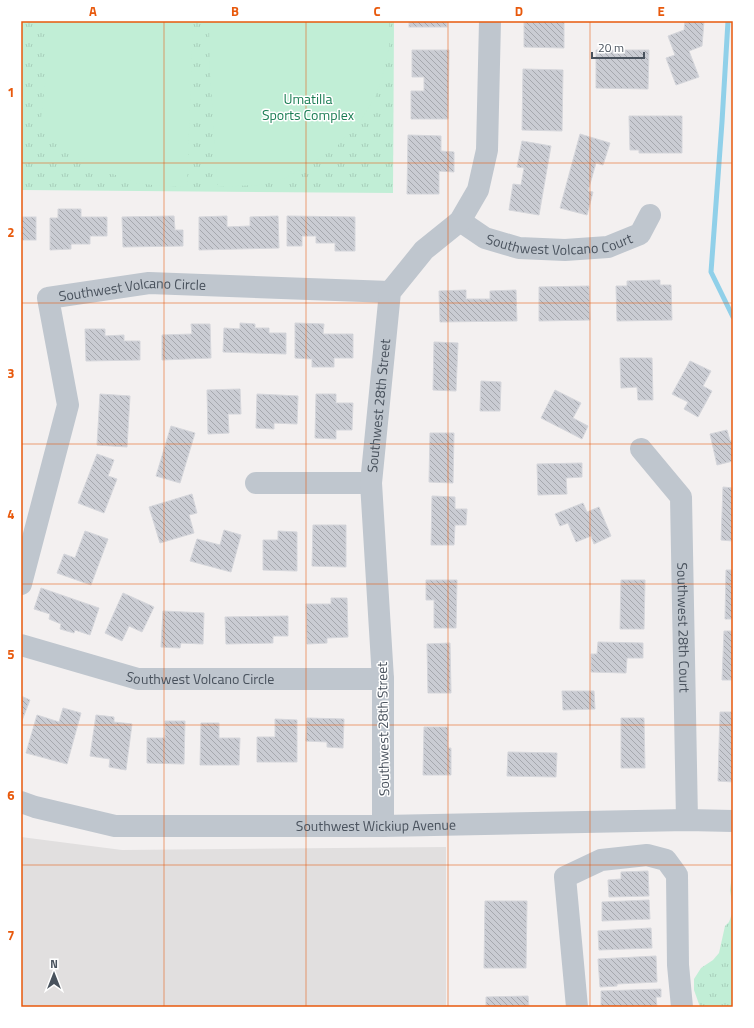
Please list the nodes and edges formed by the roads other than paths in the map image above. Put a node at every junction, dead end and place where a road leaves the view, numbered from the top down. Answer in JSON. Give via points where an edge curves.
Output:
{"nodes":[{"id":1,"x":490,"y":21,"type":"edge"},
{"id":2,"x":650,"y":215,"type":"dead end"},
{"id":3,"x":460,"y":221,"type":"junction"},
{"id":4,"x":390,"y":292,"type":"junction"},
{"id":5,"x":641,"y":450,"type":"dead end"},
{"id":6,"x":256,"y":482,"type":"dead end"},
{"id":7,"x":371,"y":482,"type":"junction"},
{"id":8,"x":21,"y":584,"type":"edge"},
{"id":9,"x":21,"y":645,"type":"edge"},
{"id":10,"x":384,"y":679,"type":"junction"},
{"id":11,"x":21,"y":802,"type":"edge"},
{"id":12,"x":687,"y":820,"type":"junction"},
{"id":13,"x":733,"y":821,"type":"edge"},
{"id":14,"x":383,"y":826,"type":"junction"},
{"id":15,"x":577,"y":1007,"type":"edge"},
{"id":16,"x":682,"y":1007,"type":"edge"}],
"edges":[{"from":1,"to":3,"type":"street","via":[[487,150],[478,190]]},
{"from":2,"to":3,"type":"street","name":"Southwest Volcano Court","via":[[640,234],[608,247],[565,250],[520,248],[485,238]]},
{"from":3,"to":4,"type":"street","via":[[424,250]]},
{"from":4,"to":7,"type":"street","name":"Southwest 28th Street"},
{"from":4,"to":8,"type":"street","name":"Southwest Volcano Circle","via":[[149,283],[48,298],[68,405]]},
{"from":5,"to":12,"type":"street","name":"Southwest 28th Court","via":[[681,497]]},
{"from":6,"to":7,"type":"street"},
{"from":7,"to":10,"type":"street","name":"Southwest 28th Street"},
{"from":9,"to":10,"type":"street","name":"Southwest Volcano Circle","via":[[138,679]]},
{"from":10,"to":14,"type":"street","name":"Southwest 28th Street"},
{"from":11,"to":14,"type":"street","name":"Southwest Wickiup Avenue","via":[[115,826]]},
{"from":12,"to":13,"type":"street","name":"Southwest Wickiup Avenue"},
{"from":12,"to":14,"type":"street","name":"Southwest Wickiup Avenue"},
{"from":15,"to":16,"type":"street","via":[[565,877],[601,860],[647,856],[666,860],[677,875],[678,965]]}]}
